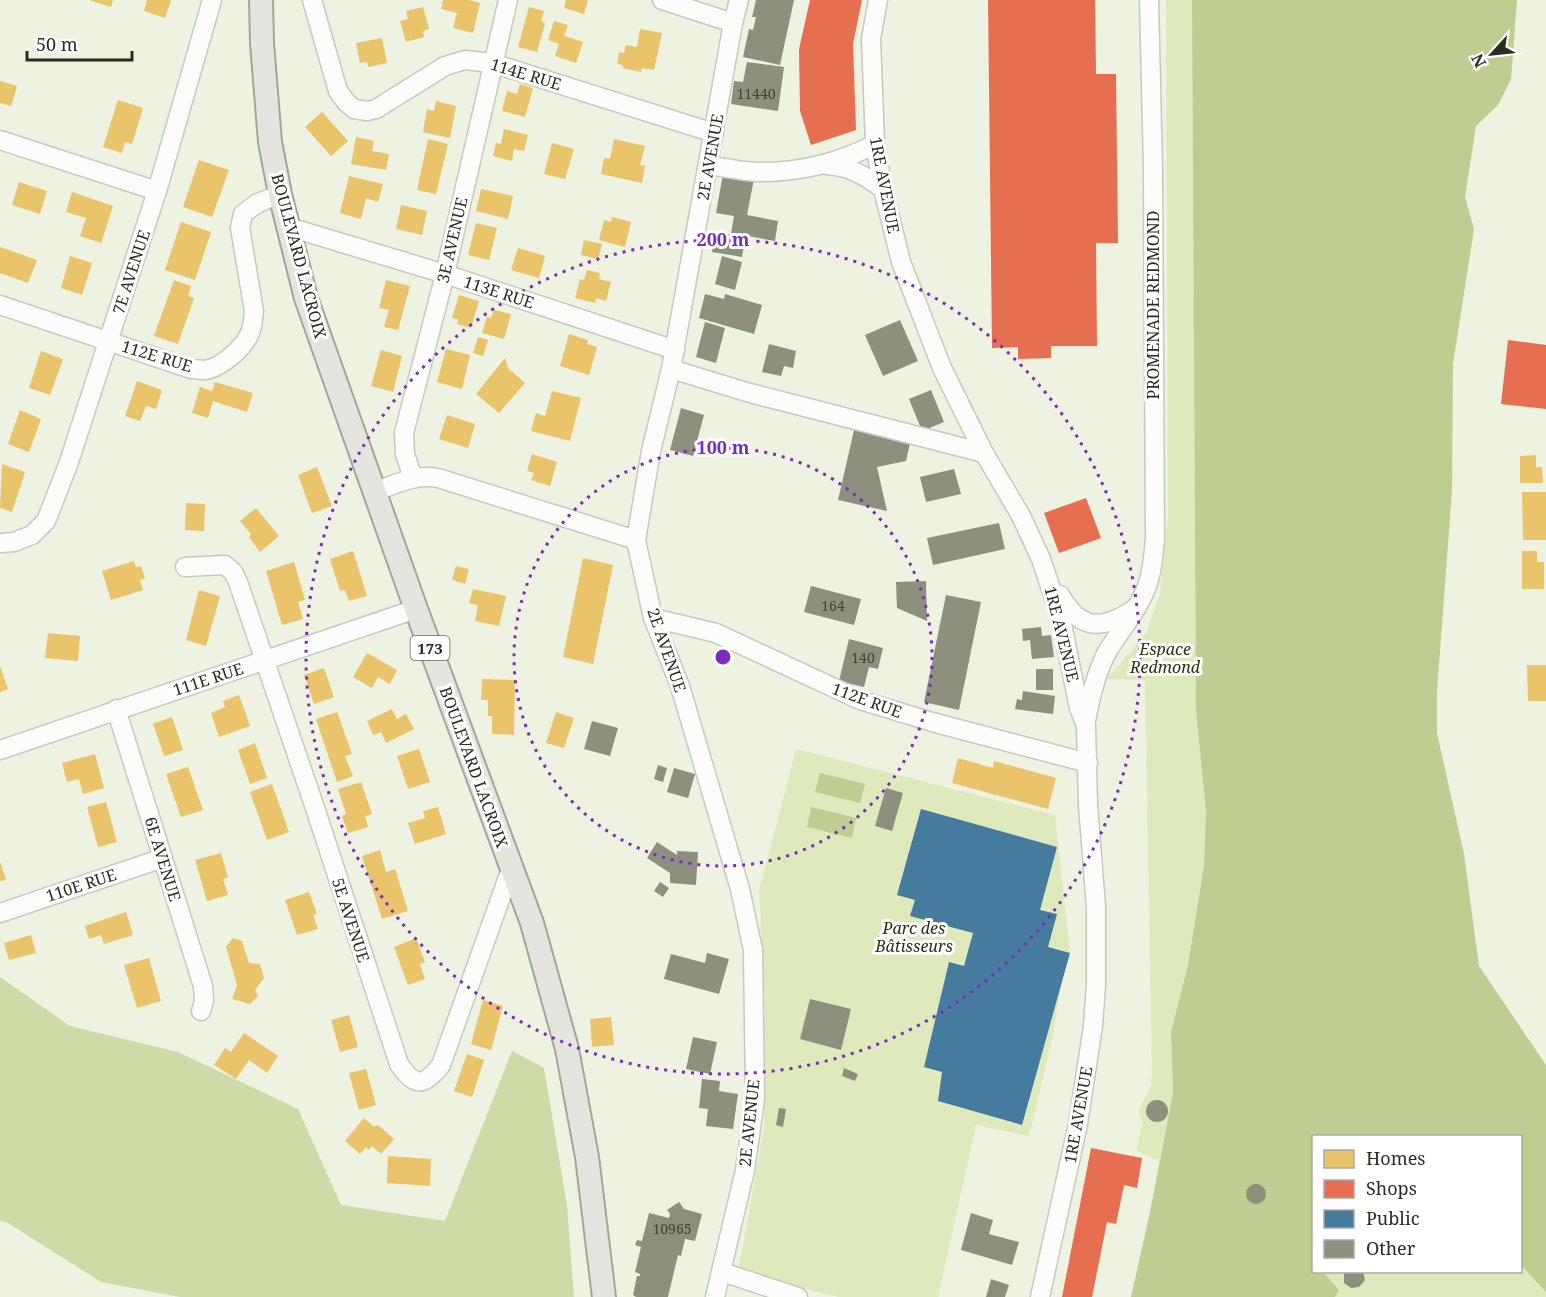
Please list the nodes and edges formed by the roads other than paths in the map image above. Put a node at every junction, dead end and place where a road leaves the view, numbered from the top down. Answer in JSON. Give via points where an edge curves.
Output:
{"nodes":[{"id":1,"x":212,"y":0,"type":"edge"},
{"id":2,"x":261,"y":0,"type":"edge"},
{"id":3,"x":312,"y":0,"type":"edge"},
{"id":4,"x":508,"y":0,"type":"edge"},
{"id":5,"x":662,"y":0,"type":"edge"},
{"id":6,"x":739,"y":0,"type":"edge"},
{"id":7,"x":878,"y":0,"type":"edge"},
{"id":8,"x":1149,"y":0,"type":"edge"},
{"id":9,"x":734,"y":23,"type":"junction"},
{"id":10,"x":492,"y":63,"type":"junction"},
{"id":11,"x":714,"y":133,"type":"junction"},
{"id":12,"x":0,"y":140,"type":"edge"},
{"id":13,"x":875,"y":144,"type":"junction"},
{"id":14,"x":709,"y":165,"type":"junction"},
{"id":15,"x":818,"y":165,"type":"junction"},
{"id":16,"x":883,"y":189,"type":"junction"},
{"id":17,"x":157,"y":191,"type":"junction"},
{"id":18,"x":280,"y":194,"type":"junction"},
{"id":19,"x":289,"y":227,"type":"junction"},
{"id":20,"x":445,"y":274,"type":"junction"},
{"id":21,"x":0,"y":305,"type":"edge"},
{"id":22,"x":109,"y":341,"type":"junction"},
{"id":23,"x":675,"y":350,"type":"junction"},
{"id":24,"x":671,"y":369,"type":"junction"},
{"id":25,"x":984,"y":453,"type":"junction"},
{"id":26,"x":413,"y":478,"type":"junction"},
{"id":27,"x":374,"y":492,"type":"junction"},
{"id":28,"x":636,"y":540,"type":"junction"},
{"id":29,"x":0,"y":543,"type":"edge"},
{"id":30,"x":1041,"y":559,"type":"junction"},
{"id":31,"x":185,"y":567,"type":"dead end"},
{"id":32,"x":1138,"y":606,"type":"junction"},
{"id":33,"x":416,"y":609,"type":"junction"},
{"id":34,"x":653,"y":618,"type":"junction"},
{"id":35,"x":265,"y":660,"type":"junction"},
{"id":36,"x":116,"y":709,"type":"junction"},
{"id":37,"x":1086,"y":726,"type":"junction"},
{"id":38,"x":0,"y":750,"type":"edge"},
{"id":39,"x":1088,"y":764,"type":"junction"},
{"id":40,"x":163,"y":858,"type":"junction"},
{"id":41,"x":511,"y":869,"type":"junction"},
{"id":42,"x":0,"y":913,"type":"edge"},
{"id":43,"x":201,"y":1011,"type":"dead end"},
{"id":44,"x":722,"y":1272,"type":"junction"},
{"id":45,"x":604,"y":1297,"type":"edge"},
{"id":46,"x":715,"y":1297,"type":"edge"},
{"id":47,"x":798,"y":1297,"type":"edge"},
{"id":48,"x":1040,"y":1297,"type":"edge"}],
"edges":[{"from":1,"to":17,"type":"street","name":"7E AVENUE"},
{"from":2,"to":18,"type":"main road","name":"BOULEVARD LACROIX","number":"173","via":[[270,142]]},
{"from":3,"to":10,"type":"street","name":"114E RUE","via":[[338,91],[359,111],[376,109],[445,66],[465,60]]},
{"from":4,"to":10,"type":"street","name":"3E AVENUE"},
{"from":5,"to":9,"type":"street"},
{"from":6,"to":9,"type":"street","name":"2E AVENUE"},
{"from":7,"to":13,"type":"street","name":"1RE AVENUE","via":[[871,39]]},
{"from":8,"to":32,"type":"street","name":"PROMENADE REDMOND","via":[[1155,540],[1148,586]]},
{"from":9,"to":11,"type":"street","name":"2E AVENUE"},
{"from":10,"to":11,"type":"street","name":"114E RUE"},
{"from":10,"to":20,"type":"street","name":"3E AVENUE"},
{"from":11,"to":14,"type":"street","name":"2E AVENUE"},
{"from":12,"to":17,"type":"street"},
{"from":13,"to":15,"type":"street"},
{"from":13,"to":16,"type":"street","name":"1RE AVENUE"},
{"from":14,"to":15,"type":"street","via":[[755,172]]},
{"from":14,"to":23,"type":"street","name":"2E AVENUE"},
{"from":15,"to":16,"type":"street","via":[[842,166]]},
{"from":16,"to":25,"type":"street","name":"1RE AVENUE","via":[[901,262],[922,318]]},
{"from":17,"to":22,"type":"street","name":"7E AVENUE"},
{"from":18,"to":19,"type":"main road","name":"BOULEVARD LACROIX","number":"173"},
{"from":18,"to":22,"type":"street","name":"112E RUE","via":[[248,209],[240,222],[254,311],[250,334],[224,361],[206,370],[191,369]]},
{"from":19,"to":20,"type":"street","name":"113E RUE"},
{"from":19,"to":27,"type":"main road","name":"BOULEVARD LACROIX","number":"173","via":[[306,298]]},
{"from":20,"to":23,"type":"street","name":"113E RUE"},
{"from":20,"to":26,"type":"street","name":"3E AVENUE","via":[[404,433],[405,454]]},
{"from":21,"to":22,"type":"street","name":"112E RUE"},
{"from":22,"to":29,"type":"street","name":"7E AVENUE","via":[[46,521],[32,535]]},
{"from":23,"to":24,"type":"street","name":"2E AVENUE"},
{"from":24,"to":25,"type":"street"},
{"from":24,"to":28,"type":"street","name":"2E AVENUE","via":[[651,451]]},
{"from":25,"to":30,"type":"street","name":"1RE AVENUE"},
{"from":26,"to":27,"type":"street"},
{"from":26,"to":28,"type":"street","via":[[438,478]]},
{"from":27,"to":33,"type":"main road","name":"BOULEVARD LACROIX","number":"173"},
{"from":28,"to":34,"type":"street","name":"2E AVENUE"},
{"from":30,"to":32,"type":"street","via":[[1069,610],[1080,620],[1091,624],[1107,622]]},
{"from":30,"to":37,"type":"street","name":"1RE AVENUE","via":[[1061,619]]},
{"from":31,"to":35,"type":"street","name":"5E AVENUE","via":[[225,565],[233,572]]},
{"from":32,"to":37,"type":"street","name":"PROMENADE REDMOND","via":[[1099,671]]},
{"from":33,"to":35,"type":"street","name":"111E RUE"},
{"from":33,"to":41,"type":"main road","name":"BOULEVARD LACROIX","number":"173"},
{"from":34,"to":39,"type":"street","name":"112E RUE","via":[[716,633],[860,700]]},
{"from":34,"to":44,"type":"street","name":"2E AVENUE","via":[[680,686],[740,889],[753,950],[754,1100],[745,1170]]},
{"from":35,"to":36,"type":"street","name":"111E RUE"},
{"from":35,"to":41,"type":"street","name":"5E AVENUE","via":[[399,1064],[417,1082],[425,1081],[441,1065]]},
{"from":36,"to":38,"type":"street","name":"111E RUE"},
{"from":36,"to":40,"type":"street","name":"6E AVENUE"},
{"from":37,"to":39,"type":"street","name":"1RE AVENUE"},
{"from":39,"to":48,"type":"street","name":"1RE AVENUE","via":[[1096,907],[1094,1016],[1078,1124]]},
{"from":40,"to":42,"type":"street","name":"110E RUE"},
{"from":40,"to":43,"type":"street","name":"6E AVENUE","via":[[203,986]]},
{"from":41,"to":45,"type":"main road","name":"BOULEVARD LACROIX","number":"173","via":[[532,923],[567,1049],[587,1157]]},
{"from":44,"to":46,"type":"street","name":"2E AVENUE"},
{"from":44,"to":47,"type":"street"}]}
